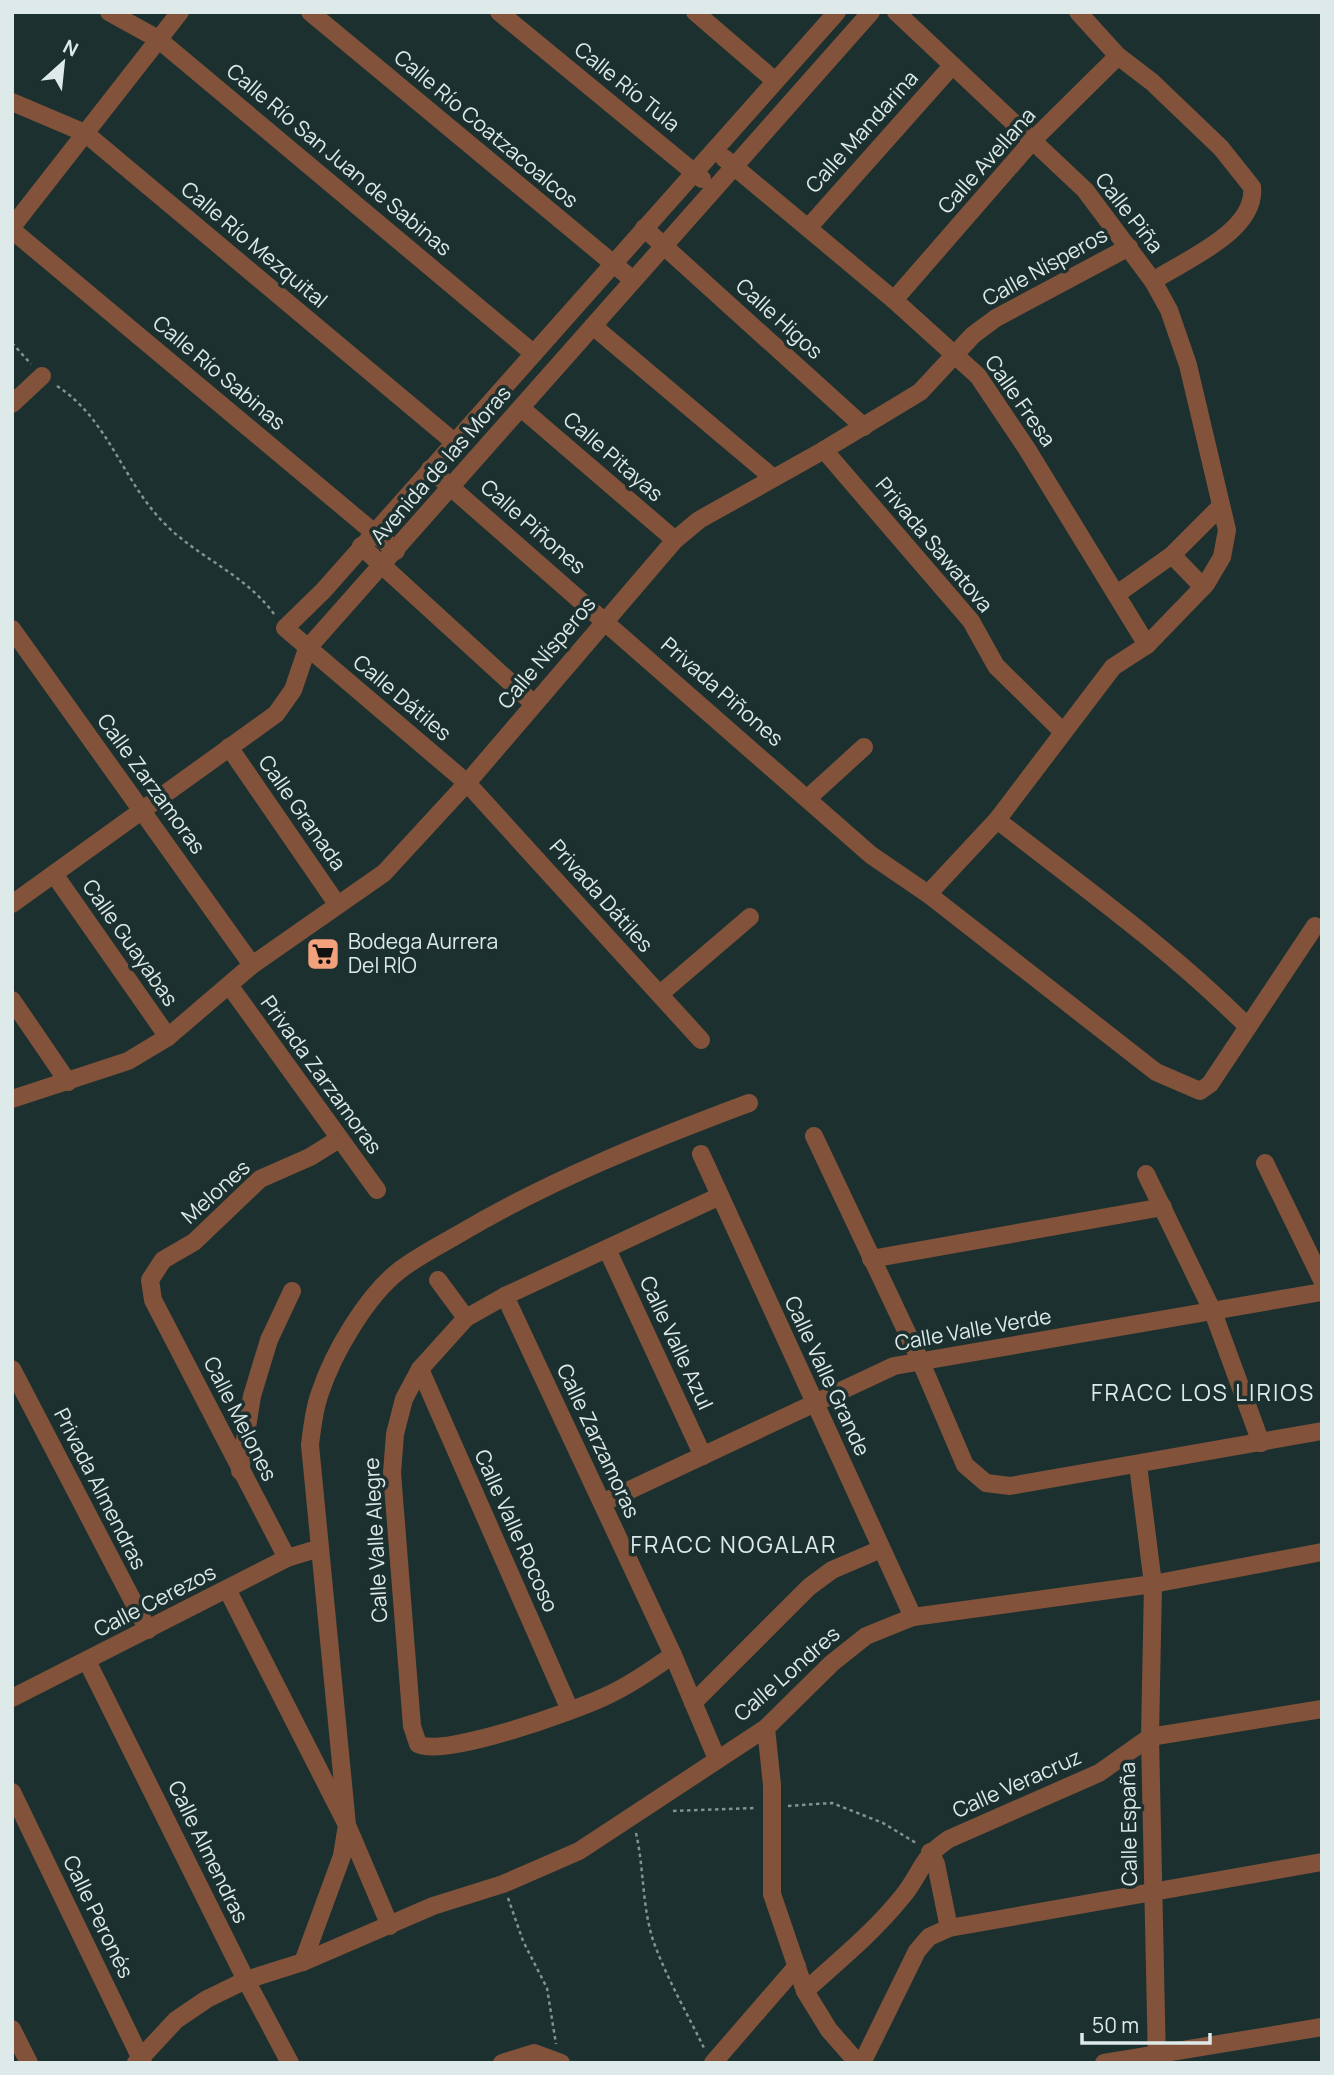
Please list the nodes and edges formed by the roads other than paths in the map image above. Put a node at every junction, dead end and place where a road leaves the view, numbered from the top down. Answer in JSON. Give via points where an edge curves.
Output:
{"nodes":[{"id":1,"x":109,"y":12,"type":"edge"},
{"id":2,"x":180,"y":12,"type":"edge"},
{"id":3,"x":310,"y":12,"type":"edge"},
{"id":4,"x":499,"y":12,"type":"edge"},
{"id":5,"x":695,"y":12,"type":"edge"},
{"id":6,"x":837,"y":12,"type":"edge"},
{"id":7,"x":871,"y":12,"type":"edge"},
{"id":8,"x":896,"y":12,"type":"edge"},
{"id":9,"x":1078,"y":12,"type":"edge"},
{"id":10,"x":158,"y":39,"type":"junction"},
{"id":11,"x":1118,"y":56,"type":"junction"},
{"id":12,"x":951,"y":67,"type":"junction"},
{"id":13,"x":774,"y":80,"type":"junction"},
{"id":14,"x":12,"y":102,"type":"edge"},
{"id":15,"x":85,"y":134,"type":"junction"},
{"id":16,"x":1034,"y":139,"type":"junction"},
{"id":17,"x":714,"y":149,"type":"junction"},
{"id":18,"x":732,"y":166,"type":"junction"},
{"id":19,"x":694,"y":171,"type":"junction"},
{"id":20,"x":712,"y":189,"type":"junction"},
{"id":21,"x":644,"y":228,"type":"junction"},
{"id":22,"x":808,"y":228,"type":"junction"},
{"id":23,"x":12,"y":229,"type":"edge"},
{"id":24,"x":663,"y":246,"type":"junction"},
{"id":25,"x":1129,"y":247,"type":"junction"},
{"id":26,"x":613,"y":263,"type":"junction"},
{"id":27,"x":633,"y":280,"type":"junction"},
{"id":28,"x":1153,"y":281,"type":"junction"},
{"id":29,"x":894,"y":300,"type":"junction"},
{"id":30,"x":593,"y":326,"type":"junction"},
{"id":31,"x":533,"y":352,"type":"junction"},
{"id":32,"x":955,"y":355,"type":"junction"},
{"id":33,"x":42,"y":376,"type":"road end"},
{"id":34,"x":12,"y":404,"type":"edge"},
{"id":35,"x":521,"y":408,"type":"junction"},
{"id":36,"x":864,"y":427,"type":"junction"},
{"id":37,"x":454,"y":442,"type":"junction"},
{"id":38,"x":824,"y":450,"type":"junction"},
{"id":39,"x":430,"y":469,"type":"junction"},
{"id":40,"x":772,"y":477,"type":"junction"},
{"id":41,"x":453,"y":487,"type":"junction"},
{"id":42,"x":1221,"y":506,"type":"junction"},
{"id":43,"x":374,"y":531,"type":"junction"},
{"id":44,"x":675,"y":540,"type":"junction"},
{"id":45,"x":361,"y":547,"type":"junction"},
{"id":46,"x":396,"y":551,"type":"junction"},
{"id":47,"x":1172,"y":555,"type":"junction"},
{"id":48,"x":383,"y":565,"type":"junction"},
{"id":49,"x":1203,"y":587,"type":"junction"},
{"id":50,"x":1117,"y":594,"type":"junction"},
{"id":51,"x":605,"y":620,"type":"junction"},
{"id":52,"x":285,"y":628,"type":"joint"},
{"id":53,"x":12,"y":629,"type":"edge"},
{"id":54,"x":1147,"y":645,"type":"junction"},
{"id":55,"x":307,"y":649,"type":"junction"},
{"id":56,"x":534,"y":704,"type":"junction"},
{"id":57,"x":1063,"y":732,"type":"junction"},
{"id":58,"x":229,"y":747,"type":"junction"},
{"id":59,"x":864,"y":747,"type":"dead end"},
{"id":60,"x":467,"y":783,"type":"junction"},
{"id":61,"x":808,"y":798,"type":"junction"},
{"id":62,"x":142,"y":810,"type":"junction"},
{"id":63,"x":997,"y":820,"type":"junction"},
{"id":64,"x":54,"y":874,"type":"junction"},
{"id":65,"x":928,"y":894,"type":"junction"},
{"id":66,"x":12,"y":904,"type":"edge"},
{"id":67,"x":337,"y":904,"type":"junction"},
{"id":68,"x":750,"y":917,"type":"dead end"},
{"id":69,"x":1315,"y":926,"type":"dead end"},
{"id":70,"x":252,"y":965,"type":"junction"},
{"id":71,"x":229,"y":985,"type":"junction"},
{"id":72,"x":660,"y":994,"type":"junction"},
{"id":73,"x":12,"y":1000,"type":"edge"},
{"id":74,"x":1247,"y":1026,"type":"junction"},
{"id":75,"x":168,"y":1037,"type":"junction"},
{"id":76,"x":701,"y":1040,"type":"dead end"},
{"id":77,"x":68,"y":1082,"type":"junction"},
{"id":78,"x":12,"y":1099,"type":"edge"},
{"id":79,"x":749,"y":1103,"type":"dead end"},
{"id":80,"x":814,"y":1136,"type":"dead end"},
{"id":81,"x":340,"y":1139,"type":"junction"},
{"id":82,"x":701,"y":1154,"type":"dead end"},
{"id":83,"x":1265,"y":1163,"type":"dead end"},
{"id":84,"x":1146,"y":1174,"type":"dead end"},
{"id":85,"x":377,"y":1190,"type":"dead end"},
{"id":86,"x":720,"y":1196,"type":"junction"},
{"id":87,"x":1163,"y":1207,"type":"junction"},
{"id":88,"x":607,"y":1249,"type":"junction"},
{"id":89,"x":871,"y":1259,"type":"junction"},
{"id":90,"x":438,"y":1280,"type":"dead end"},
{"id":91,"x":1322,"y":1280,"type":"edge"},
{"id":92,"x":292,"y":1291,"type":"dead end"},
{"id":93,"x":1322,"y":1292,"type":"edge"},
{"id":94,"x":505,"y":1296,"type":"junction"},
{"id":95,"x":153,"y":1300,"type":"joint"},
{"id":96,"x":1213,"y":1312,"type":"junction"},
{"id":97,"x":466,"y":1318,"type":"junction"},
{"id":98,"x":920,"y":1360,"type":"junction"},
{"id":99,"x":12,"y":1369,"type":"edge"},
{"id":100,"x":420,"y":1369,"type":"junction"},
{"id":101,"x":816,"y":1405,"type":"junction"},
{"id":102,"x":1322,"y":1431,"type":"edge"},
{"id":103,"x":1261,"y":1443,"type":"junction"},
{"id":104,"x":703,"y":1456,"type":"junction"},
{"id":105,"x":1138,"y":1465,"type":"junction"},
{"id":106,"x":240,"y":1471,"type":"junction"},
{"id":107,"x":602,"y":1503,"type":"junction"},
{"id":108,"x":320,"y":1548,"type":"junction"},
{"id":109,"x":881,"y":1549,"type":"junction"},
{"id":110,"x":1322,"y":1552,"type":"edge"},
{"id":111,"x":287,"y":1558,"type":"junction"},
{"id":112,"x":1153,"y":1584,"type":"junction"},
{"id":113,"x":227,"y":1589,"type":"junction"},
{"id":114,"x":913,"y":1618,"type":"junction"},
{"id":115,"x":148,"y":1630,"type":"junction"},
{"id":116,"x":673,"y":1655,"type":"junction"},
{"id":117,"x":87,"y":1661,"type":"junction"},
{"id":118,"x":12,"y":1698,"type":"edge"},
{"id":119,"x":694,"y":1703,"type":"junction"},
{"id":120,"x":1322,"y":1709,"type":"edge"},
{"id":121,"x":570,"y":1710,"type":"junction"},
{"id":122,"x":766,"y":1728,"type":"junction"},
{"id":123,"x":1150,"y":1737,"type":"junction"},
{"id":124,"x":717,"y":1759,"type":"junction"},
{"id":125,"x":12,"y":1791,"type":"edge"},
{"id":126,"x":18,"y":1815,"type":"edge"},
{"id":127,"x":347,"y":1825,"type":"junction"},
{"id":128,"x":930,"y":1852,"type":"junction"},
{"id":129,"x":1322,"y":1862,"type":"edge"},
{"id":130,"x":1153,"y":1892,"type":"junction"},
{"id":131,"x":390,"y":1926,"type":"junction"},
{"id":132,"x":949,"y":1928,"type":"junction"},
{"id":133,"x":303,"y":1962,"type":"junction"},
{"id":134,"x":797,"y":1966,"type":"junction"},
{"id":135,"x":246,"y":1980,"type":"junction"},
{"id":136,"x":805,"y":1992,"type":"junction"},
{"id":137,"x":1322,"y":2027,"type":"edge"},
{"id":138,"x":12,"y":2029,"type":"edge"},
{"id":139,"x":709,"y":2057,"type":"edge"},
{"id":140,"x":1157,"y":2057,"type":"edge"},
{"id":141,"x":140,"y":2061,"type":"edge"},
{"id":142,"x":560,"y":2062,"type":"edge"},
{"id":143,"x":29,"y":2063,"type":"edge"},
{"id":144,"x":290,"y":2063,"type":"edge"},
{"id":145,"x":502,"y":2063,"type":"edge"},
{"id":146,"x":860,"y":2063,"type":"edge"},
{"id":147,"x":1104,"y":2063,"type":"edge"}],
"edges":[{"from":1,"to":10,"type":"street","name":"Calle Río San Juan de Sabinas"},
{"from":2,"to":10,"type":"street"},
{"from":3,"to":26,"type":"street","name":"Calle Río Coatzacoalcos"},
{"from":4,"to":19,"type":"street","name":"Calle Río Tula"},
{"from":5,"to":13,"type":"street"},
{"from":6,"to":13,"type":"street","name":"Avenida de las Moras"},
{"from":7,"to":18,"type":"street","name":"Avenida de las Moras"},
{"from":8,"to":12,"type":"street","name":"Calle Piña"},
{"from":9,"to":11,"type":"street"},
{"from":10,"to":15,"type":"street"},
{"from":10,"to":31,"type":"street","name":"Calle Río San Juan de Sabinas"},
{"from":11,"to":16,"type":"street","name":"Calle Avellana"},
{"from":11,"to":28,"type":"street","via":[[1221,148],[1252,187],[1251,206],[1237,228]]},
{"from":12,"to":16,"type":"street","name":"Calle Piña"},
{"from":12,"to":22,"type":"street","name":"Calle Mandarina"},
{"from":13,"to":17,"type":"street","name":"Avenida de las Moras"},
{"from":14,"to":15,"type":"street","name":"Calle Río Mezquital"},
{"from":15,"to":23,"type":"street"},
{"from":15,"to":37,"type":"street","name":"Calle Río Mezquital"},
{"from":16,"to":25,"type":"street","name":"Calle Piña","via":[[1086,190]]},
{"from":16,"to":29,"type":"street","name":"Calle Avellana"},
{"from":17,"to":18,"type":"street","name":"Calle Fresa"},
{"from":17,"to":19,"type":"street","name":"Avenida de las Moras"},
{"from":18,"to":20,"type":"street","name":"Avenida de las Moras"},
{"from":18,"to":22,"type":"street","name":"Calle Fresa"},
{"from":19,"to":20,"type":"street","name":"Calle Río Tula"},
{"from":19,"to":21,"type":"street","name":"Avenida de las Moras"},
{"from":20,"to":24,"type":"street","name":"Avenida de las Moras"},
{"from":21,"to":24,"type":"street","name":"Calle Higos"},
{"from":21,"to":26,"type":"street","name":"Avenida de las Moras"},
{"from":22,"to":29,"type":"street","name":"Calle Fresa"},
{"from":23,"to":43,"type":"street","name":"Calle Río Sabinas"},
{"from":24,"to":27,"type":"street","name":"Avenida de las Moras"},
{"from":24,"to":36,"type":"street","name":"Calle Higos"},
{"from":25,"to":28,"type":"street","name":"Calle Piña"},
{"from":25,"to":32,"type":"street","name":"Calle Nísperos","via":[[996,318]]},
{"from":26,"to":27,"type":"street","name":"Calle Río Coatzacoalcos"},
{"from":26,"to":31,"type":"street","name":"Avenida de las Moras"},
{"from":27,"to":30,"type":"street","name":"Avenida de las Moras"},
{"from":28,"to":42,"type":"street","name":"Calle Piña","via":[[1188,365]]},
{"from":29,"to":32,"type":"street","name":"Calle Fresa"},
{"from":30,"to":35,"type":"street","name":"Avenida de las Moras"},
{"from":30,"to":40,"type":"street"},
{"from":31,"to":37,"type":"street","name":"Avenida de las Moras"},
{"from":32,"to":36,"type":"street","name":"Calle Nísperos","via":[[920,393]]},
{"from":32,"to":50,"type":"street","name":"Calle Fresa","via":[[978,376]]},
{"from":33,"to":34,"type":"street"},
{"from":35,"to":41,"type":"street","name":"Avenida de las Moras"},
{"from":35,"to":44,"type":"street","name":"Calle Pitayas"},
{"from":36,"to":38,"type":"street","name":"Calle Nísperos"},
{"from":37,"to":39,"type":"street","name":"Avenida de las Moras"},
{"from":38,"to":40,"type":"street","name":"Calle Nísperos"},
{"from":38,"to":57,"type":"street","name":"Privada Sawatova","via":[[971,621],[996,666]]},
{"from":39,"to":41,"type":"street","name":"Calle Piñones"},
{"from":39,"to":43,"type":"street","name":"Avenida de las Moras"},
{"from":40,"to":44,"type":"street","name":"Calle Nísperos","via":[[699,520]]},
{"from":41,"to":46,"type":"street","name":"Avenida de las Moras"},
{"from":41,"to":51,"type":"street","name":"Calle Piñones"},
{"from":42,"to":47,"type":"street"},
{"from":42,"to":49,"type":"street","name":"Calle Piña","via":[[1226,544]]},
{"from":43,"to":45,"type":"street","name":"Avenida de las Moras"},
{"from":43,"to":46,"type":"street","name":"Calle Río Sabinas"},
{"from":44,"to":51,"type":"street","name":"Calle Nísperos"},
{"from":45,"to":48,"type":"street"},
{"from":45,"to":52,"type":"street","name":"Avenida de las Moras"},
{"from":46,"to":48,"type":"street","name":"Avenida de las Moras"},
{"from":47,"to":49,"type":"street"},
{"from":47,"to":50,"type":"street"},
{"from":48,"to":55,"type":"street","name":"Avenida de las Moras"},
{"from":48,"to":56,"type":"street"},
{"from":49,"to":54,"type":"street","name":"Calle Piña"},
{"from":50,"to":54,"type":"street","name":"Calle Fresa"},
{"from":51,"to":56,"type":"street","name":"Calle Nísperos"},
{"from":51,"to":61,"type":"street","name":"Privada Piñones"},
{"from":52,"to":55,"type":"street","name":"Calle Dátiles"},
{"from":53,"to":62,"type":"street","name":"Calle Zarzamoras"},
{"from":54,"to":57,"type":"street","name":"Calle Piña","via":[[1113,667]]},
{"from":55,"to":58,"type":"street","name":"Avenida de las Moras","via":[[284,705]]},
{"from":55,"to":60,"type":"street","name":"Calle Dátiles"},
{"from":56,"to":60,"type":"street","name":"Calle Nísperos"},
{"from":57,"to":63,"type":"street","name":"Calle Piña"},
{"from":58,"to":62,"type":"street","name":"Avenida de las Moras"},
{"from":58,"to":67,"type":"street","name":"Calle Granada"},
{"from":59,"to":61,"type":"street"},
{"from":60,"to":67,"type":"street","name":"Calle Nísperos","via":[[383,873]]},
{"from":60,"to":72,"type":"street","name":"Privada Dátiles"},
{"from":61,"to":65,"type":"street","name":"Privada Piñones","via":[[871,855]]},
{"from":62,"to":64,"type":"street","name":"Avenida de las Moras"},
{"from":62,"to":70,"type":"street","name":"Calle Zarzamoras"},
{"from":63,"to":65,"type":"street","name":"Calle Piña"},
{"from":63,"to":74,"type":"street","via":[[1219,997]]},
{"from":64,"to":66,"type":"street","name":"Avenida de las Moras"},
{"from":64,"to":75,"type":"street","name":"Calle Guayabas"},
{"from":65,"to":74,"type":"street","name":"Privada Piñones","via":[[1156,1072],[1191,1088],[1200,1091],[1210,1084]]},
{"from":67,"to":70,"type":"street","name":"Calle Nísperos"},
{"from":68,"to":72,"type":"street"},
{"from":69,"to":74,"type":"street","name":"Privada Piñones"},
{"from":70,"to":71,"type":"street","name":"Calle Nísperos"},
{"from":71,"to":75,"type":"street","name":"Calle Nísperos"},
{"from":71,"to":81,"type":"street","name":"Privada Zarzamoras"},
{"from":72,"to":76,"type":"street","name":"Privada Dátiles"},
{"from":73,"to":77,"type":"street"},
{"from":75,"to":77,"type":"street","name":"Calle Nísperos","via":[[128,1061]]},
{"from":77,"to":78,"type":"street","name":"Calle Nísperos"},
{"from":79,"to":108,"type":"street","via":[[513,1202],[399,1270],[351,1331],[319,1394],[310,1445]]},
{"from":80,"to":89,"type":"street"},
{"from":81,"to":85,"type":"street","name":"Privada Zarzamoras"},
{"from":81,"to":95,"type":"street","name":"Melones","via":[[260,1179],[194,1242],[163,1260],[150,1280]]},
{"from":82,"to":86,"type":"street","name":"Calle Valle Grande"},
{"from":83,"to":91,"type":"street"},
{"from":84,"to":87,"type":"street"},
{"from":86,"to":88,"type":"street","name":"Calle Valle Alegre"},
{"from":86,"to":101,"type":"street","name":"Calle Valle Grande"},
{"from":87,"to":89,"type":"street"},
{"from":87,"to":96,"type":"street"},
{"from":88,"to":94,"type":"street","name":"Calle Valle Alegre"},
{"from":88,"to":104,"type":"street","name":"Calle Valle Azul"},
{"from":89,"to":98,"type":"street"},
{"from":90,"to":97,"type":"street"},
{"from":92,"to":106,"type":"street","via":[[269,1340],[251,1396]]},
{"from":93,"to":96,"type":"street","name":"Calle Valle Verde"},
{"from":94,"to":97,"type":"street","name":"Calle Valle Alegre"},
{"from":94,"to":107,"type":"street","name":"Calle Zarzamoras"},
{"from":95,"to":106,"type":"street","name":"Calle Melones"},
{"from":96,"to":98,"type":"street","name":"Calle Valle Verde"},
{"from":96,"to":103,"type":"street"},
{"from":97,"to":100,"type":"street","name":"Calle Valle Alegre"},
{"from":98,"to":101,"type":"street","name":"Calle Valle Verde","via":[[885,1370]]},
{"from":98,"to":105,"type":"street","via":[[965,1465],[986,1483],[1010,1486]]},
{"from":99,"to":115,"type":"street","name":"Privada Almendras"},
{"from":100,"to":121,"type":"street","name":"Calle Valle Rocoso"},
{"from":100,"to":121,"type":"street","name":"Calle Valle Alegre","via":[[404,1399],[392,1473],[414,1739],[423,1747],[449,1747]]},
{"from":101,"to":104,"type":"street","name":"Calle Valle Verde"},
{"from":101,"to":109,"type":"street","name":"Calle Valle Grande"},
{"from":102,"to":103,"type":"street"},
{"from":103,"to":105,"type":"street"},
{"from":104,"to":107,"type":"street","name":"Calle Valle Verde"},
{"from":105,"to":112,"type":"street","name":"Calle España"},
{"from":106,"to":111,"type":"street","name":"Calle Melones"},
{"from":107,"to":116,"type":"street","name":"Calle Zarzamoras"},
{"from":108,"to":111,"type":"street","name":"Calle Cerezos"},
{"from":108,"to":127,"type":"street"},
{"from":109,"to":114,"type":"street","name":"Calle Valle Grande"},
{"from":109,"to":119,"type":"street","via":[[832,1570],[809,1587]]},
{"from":110,"to":112,"type":"street","name":"Calle Londres"},
{"from":111,"to":113,"type":"street","name":"Calle Cerezos"},
{"from":112,"to":114,"type":"street","name":"Calle Londres"},
{"from":112,"to":123,"type":"street","name":"Calle España"},
{"from":113,"to":115,"type":"street","name":"Calle Cerezos"},
{"from":113,"to":127,"type":"street"},
{"from":114,"to":122,"type":"street","name":"Calle Londres","via":[[882,1628],[857,1643]]},
{"from":115,"to":117,"type":"street","name":"Calle Cerezos"},
{"from":116,"to":119,"type":"street","name":"Calle Zarzamoras"},
{"from":116,"to":121,"type":"street","name":"Calle Valle Alegre","via":[[614,1692]]},
{"from":117,"to":118,"type":"street","name":"Calle Cerezos"},
{"from":117,"to":135,"type":"street","name":"Calle Almendras"},
{"from":119,"to":124,"type":"street","name":"Calle Zarzamoras"},
{"from":120,"to":123,"type":"street","name":"Calle Veracruz"},
{"from":122,"to":124,"type":"street","name":"Calle Londres"},
{"from":122,"to":134,"type":"street","via":[[772,1894]]},
{"from":123,"to":128,"type":"street","name":"Calle Veracruz","via":[[1099,1773],[982,1822]]},
{"from":123,"to":130,"type":"street","name":"Calle España"},
{"from":124,"to":131,"type":"street","name":"Calle Londres","via":[[579,1851]]},
{"from":125,"to":126,"type":"street","name":"Calle Peronés"},
{"from":126,"to":141,"type":"street","name":"Calle Peronés"},
{"from":127,"to":131,"type":"street"},
{"from":127,"to":133,"type":"street","via":[[342,1856]]},
{"from":128,"to":132,"type":"street"},
{"from":128,"to":136,"type":"street","via":[[903,1896]]},
{"from":129,"to":130,"type":"street"},
{"from":130,"to":132,"type":"street"},
{"from":130,"to":140,"type":"street","name":"Calle España"},
{"from":131,"to":133,"type":"street","name":"Calle Londres"},
{"from":132,"to":146,"type":"street","via":[[929,1937],[917,1951]]},
{"from":133,"to":135,"type":"street","name":"Calle Londres"},
{"from":134,"to":136,"type":"street"},
{"from":134,"to":139,"type":"street"},
{"from":135,"to":141,"type":"street","name":"Calle Londres","via":[[176,2020]]},
{"from":135,"to":144,"type":"street","name":"Calle Almendras"},
{"from":136,"to":146,"type":"street","via":[[829,2030]]},
{"from":137,"to":140,"type":"street"},
{"from":138,"to":143,"type":"street"},
{"from":140,"to":147,"type":"street"},
{"from":142,"to":145,"type":"street","via":[[534,2053]]}]}
